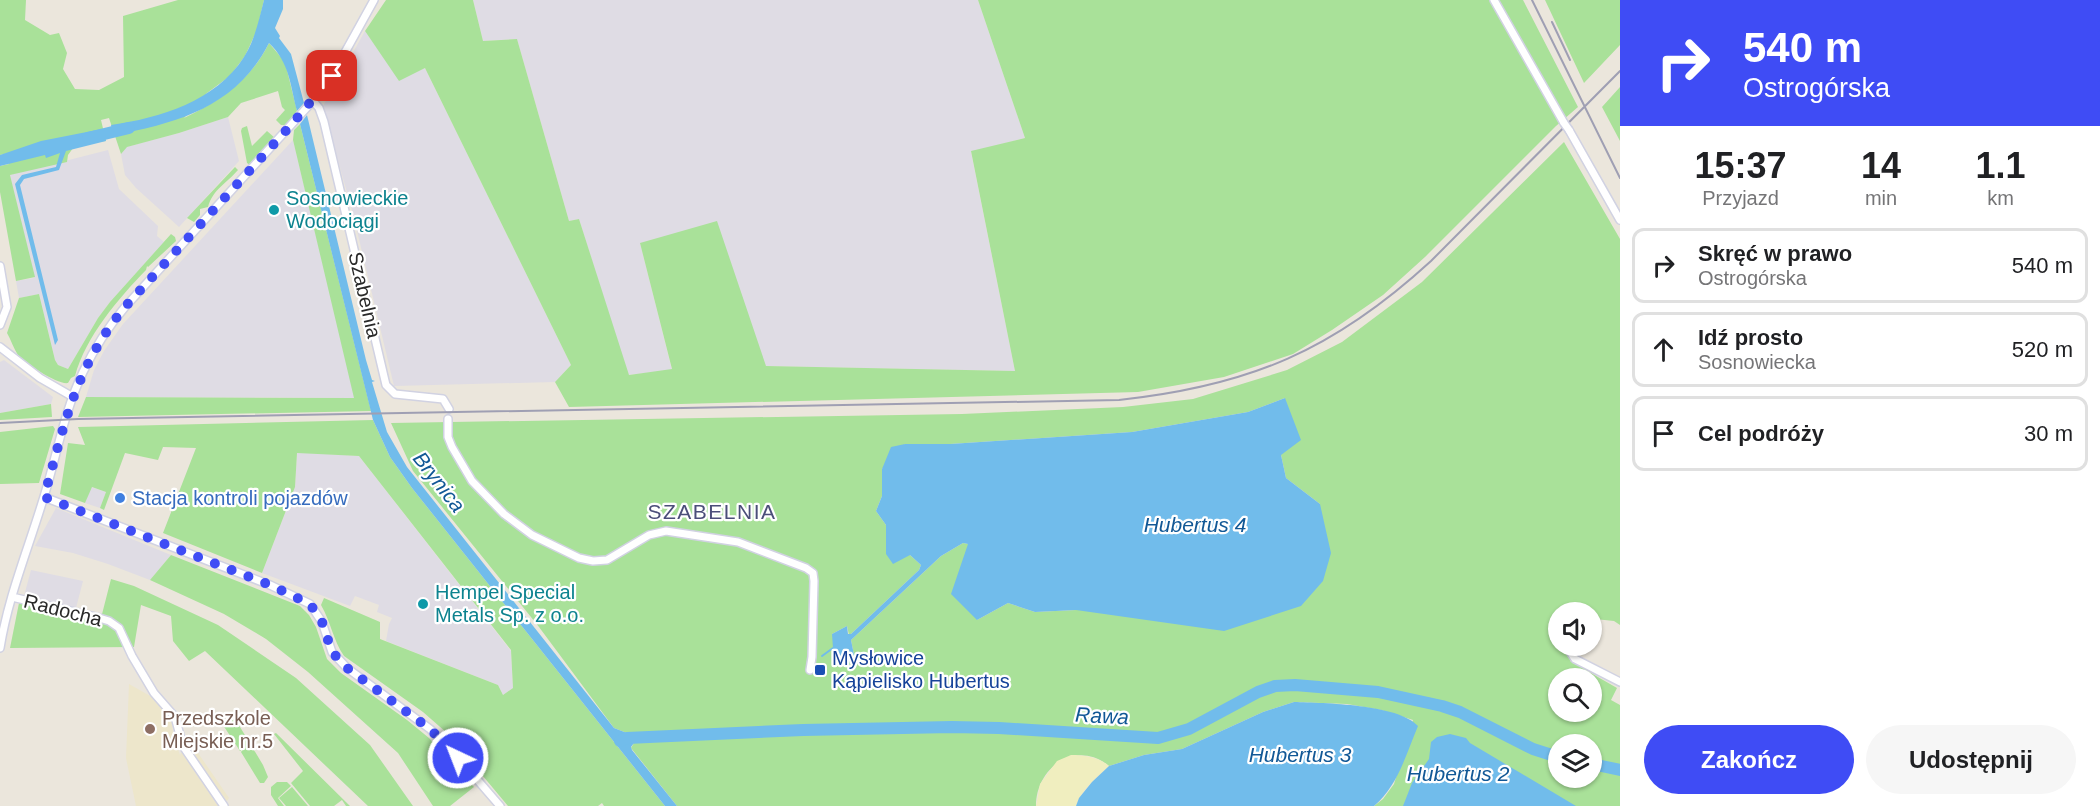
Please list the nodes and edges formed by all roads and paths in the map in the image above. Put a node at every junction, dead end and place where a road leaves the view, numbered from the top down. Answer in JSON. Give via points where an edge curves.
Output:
{"nodes":[{"id":1,"x":374,"y":0,"type":"edge"},
{"id":2,"x":1494,"y":0,"type":"edge"},
{"id":3,"x":312,"y":102,"type":"junction"},
{"id":4,"x":1620,"y":220,"type":"edge"},
{"id":5,"x":0,"y":266,"type":"edge"},
{"id":6,"x":0,"y":326,"type":"edge"},
{"id":7,"x":0,"y":346,"type":"edge"},
{"id":8,"x":73,"y":398,"type":"junction"},
{"id":9,"x":448,"y":409,"type":"dead end"},
{"id":10,"x":448,"y":420,"type":"dead end"},
{"id":11,"x":44,"y":497,"type":"junction"},
{"id":12,"x":12,"y":597,"type":"junction"},
{"id":13,"x":0,"y":648,"type":"edge"},
{"id":14,"x":1573,"y":656,"type":"edge"},
{"id":15,"x":810,"y":670,"type":"dead end"},
{"id":16,"x":1620,"y":682,"type":"edge"},
{"id":17,"x":224,"y":806,"type":"edge"},
{"id":18,"x":500,"y":806,"type":"edge"}],
"edges":[{"from":1,"to":3,"type":"street","via":[[332,76]]},
{"from":2,"to":4,"type":"street","bridge":true},
{"from":3,"to":8,"type":"street","via":[[114,320],[90,358]]},
{"from":3,"to":9,"type":"street","name":"Szabelnia","via":[[324,122],[386,385],[395,394],[443,399]]},
{"from":5,"to":6,"type":"street","via":[[7,307]]},
{"from":7,"to":8,"type":"street"},
{"from":8,"to":11,"type":"street"},
{"from":10,"to":15,"type":"street","via":[[448,437],[472,481],[531,535],[579,558],[607,560],[649,535],[666,531],[738,542],[806,568],[813,573],[814,581]]},
{"from":11,"to":12,"type":"street"},
{"from":11,"to":18,"type":"street","via":[[310,604],[337,658],[430,729]]},
{"from":12,"to":13,"type":"street"},
{"from":12,"to":17,"type":"street","name":"Radocha","via":[[96,617],[119,628],[154,693],[175,717],[183,746]]},
{"from":14,"to":16,"type":"street"}]}
